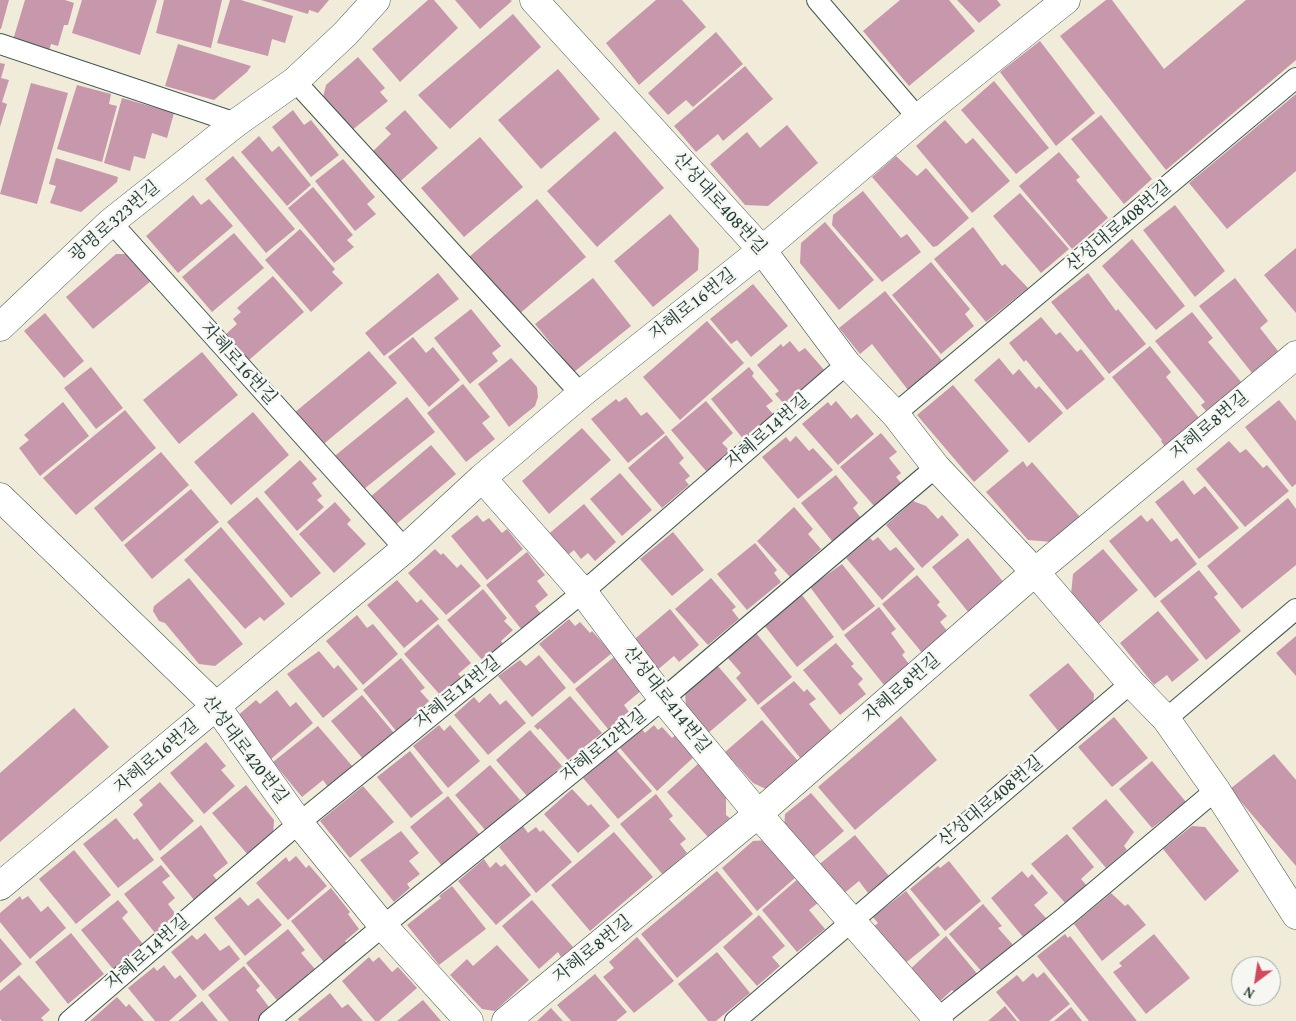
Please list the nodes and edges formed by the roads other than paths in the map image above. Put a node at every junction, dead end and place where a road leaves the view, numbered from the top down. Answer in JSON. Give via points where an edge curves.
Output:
{"nodes":[{"id":1,"x":376,"y":0,"type":"edge"},
{"id":2,"x":534,"y":0,"type":"edge"},
{"id":3,"x":817,"y":0,"type":"edge"},
{"id":4,"x":1066,"y":0,"type":"edge"},
{"id":5,"x":0,"y":44,"type":"edge"},
{"id":6,"x":1296,"y":78,"type":"edge"},
{"id":7,"x":295,"y":81,"type":"junction"},
{"id":8,"x":918,"y":118,"type":"junction"},
{"id":9,"x":236,"y":123,"type":"junction"},
{"id":10,"x":111,"y":222,"type":"junction"},
{"id":11,"x":762,"y":250,"type":"junction"},
{"id":12,"x":0,"y":327,"type":"edge"},
{"id":13,"x":1296,"y":355,"type":"edge"},
{"id":14,"x":847,"y":364,"type":"junction"},
{"id":15,"x":581,"y":394,"type":"junction"},
{"id":16,"x":895,"y":414,"type":"junction"},
{"id":17,"x":936,"y":467,"type":"junction"},
{"id":18,"x":482,"y":478,"type":"junction"},
{"id":19,"x":0,"y":497,"type":"edge"},
{"id":20,"x":405,"y":549,"type":"junction"},
{"id":21,"x":1035,"y":572,"type":"junction"},
{"id":22,"x":583,"y":592,"type":"junction"},
{"id":23,"x":1296,"y":610,"type":"edge"},
{"id":24,"x":1131,"y":683,"type":"junction"},
{"id":25,"x":663,"y":699,"type":"junction"},
{"id":26,"x":217,"y":707,"type":"junction"},
{"id":27,"x":1166,"y":719,"type":"junction"},
{"id":28,"x":1216,"y":790,"type":"junction"},
{"id":29,"x":758,"y":814,"type":"junction"},
{"id":30,"x":299,"y":823,"type":"junction"},
{"id":31,"x":0,"y":886,"type":"edge"},
{"id":32,"x":1296,"y":915,"type":"edge"},
{"id":33,"x":850,"y":922,"type":"junction"},
{"id":34,"x":383,"y":926,"type":"junction"},
{"id":35,"x":937,"y":1020,"type":"edge"},
{"id":36,"x":69,"y":1021,"type":"edge"},
{"id":37,"x":269,"y":1021,"type":"edge"},
{"id":38,"x":468,"y":1021,"type":"edge"},
{"id":39,"x":506,"y":1021,"type":"edge"},
{"id":40,"x":735,"y":1021,"type":"edge"}],
"edges":[{"from":1,"to":7,"type":"street","name":"광명로323번길"},
{"from":2,"to":11,"type":"street","name":"산성대로408번길"},
{"from":3,"to":8,"type":"lane"},
{"from":4,"to":8,"type":"street","name":"자혜로16번길"},
{"from":5,"to":9,"type":"lane"},
{"from":6,"to":16,"type":"lane","name":"산성대로408번길"},
{"from":7,"to":9,"type":"street","name":"광명로323번길"},
{"from":7,"to":15,"type":"lane"},
{"from":8,"to":11,"type":"street","name":"자혜로16번길"},
{"from":9,"to":10,"type":"street","name":"광명로323번길"},
{"from":10,"to":12,"type":"street","name":"광명로323번길"},
{"from":10,"to":20,"type":"lane","name":"자혜로16번길"},
{"from":11,"to":14,"type":"street","name":"산성대로408번길"},
{"from":11,"to":15,"type":"street","name":"자혜로16번길"},
{"from":13,"to":21,"type":"street","name":"자혜로8번길"},
{"from":14,"to":16,"type":"street","name":"산성대로408번길"},
{"from":14,"to":22,"type":"lane","name":"자혜로14번길"},
{"from":15,"to":18,"type":"street","name":"자혜로16번길"},
{"from":16,"to":17,"type":"street","name":"산성대로408번길"},
{"from":17,"to":21,"type":"street","name":"산성대로408번길"},
{"from":17,"to":25,"type":"lane","name":"자혜로12번길"},
{"from":18,"to":20,"type":"street","name":"자혜로16번길"},
{"from":18,"to":22,"type":"street","name":"산성대로414번길"},
{"from":19,"to":26,"type":"street","name":"산성대로420번길"},
{"from":20,"to":26,"type":"street","name":"자혜로16번길"},
{"from":21,"to":24,"type":"street","name":"산성대로408번길"},
{"from":21,"to":29,"type":"street","name":"자혜로8번길"},
{"from":22,"to":25,"type":"street","name":"산성대로414번길"},
{"from":22,"to":30,"type":"lane","name":"자혜로14번길"},
{"from":23,"to":27,"type":"lane"},
{"from":24,"to":27,"type":"street","name":"산성대로408번길"},
{"from":24,"to":33,"type":"lane","name":"산성대로408번길"},
{"from":25,"to":29,"type":"street","name":"산성대로414번길"},
{"from":25,"to":34,"type":"lane","name":"자혜로12번길"},
{"from":26,"to":30,"type":"street","name":"산성대로420번길"},
{"from":26,"to":31,"type":"street","name":"자혜로16번길"},
{"from":27,"to":28,"type":"street","name":"산성대로408번길"},
{"from":28,"to":32,"type":"street","name":"산성대로408번길"},
{"from":28,"to":35,"type":"lane"},
{"from":29,"to":33,"type":"street","name":"산성대로414번길"},
{"from":29,"to":39,"type":"street","name":"자혜로8번길"},
{"from":30,"to":34,"type":"street","name":"산성대로420번길"},
{"from":30,"to":36,"type":"lane","name":"자혜로14번길"},
{"from":33,"to":35,"type":"street","name":"산성대로414번길"},
{"from":33,"to":40,"type":"lane"},
{"from":34,"to":37,"type":"lane","name":"자혜로12번길"},
{"from":34,"to":38,"type":"street","name":"산성대로420번길"}]}
